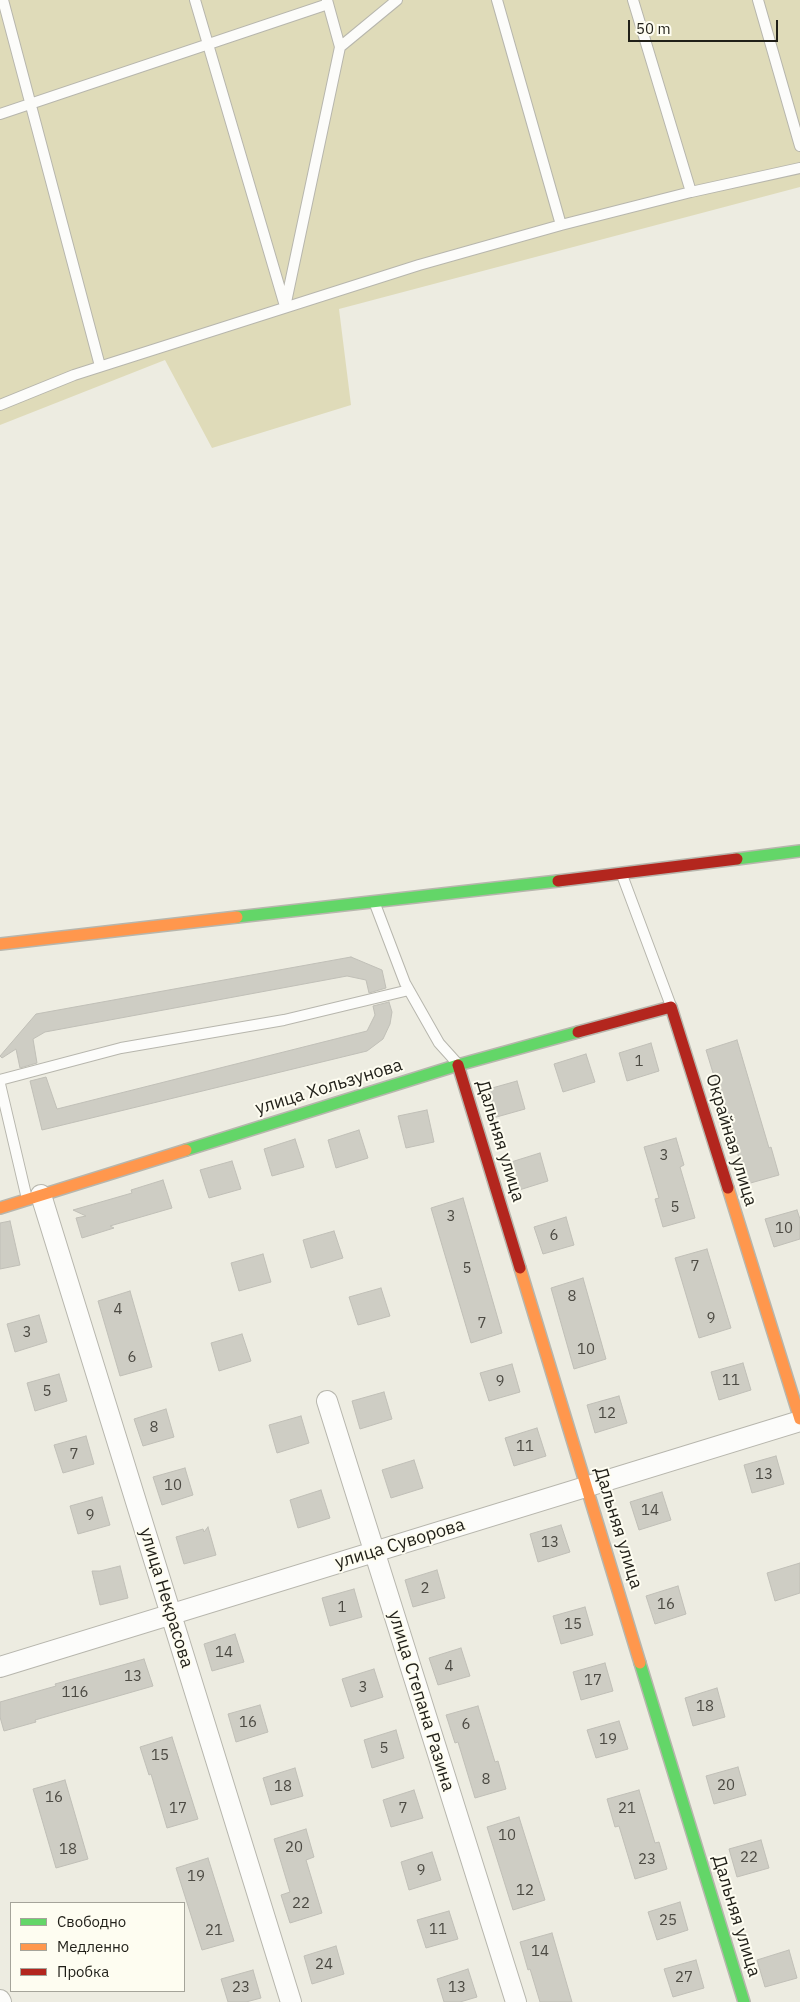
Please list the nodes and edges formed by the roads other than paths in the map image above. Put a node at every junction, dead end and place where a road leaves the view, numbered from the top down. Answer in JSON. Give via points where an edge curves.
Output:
{"nodes":[{"id":1,"x":3,"y":0,"type":"edge"},
{"id":2,"x":195,"y":0,"type":"edge"},
{"id":3,"x":397,"y":0,"type":"edge"},
{"id":4,"x":497,"y":0,"type":"edge"},
{"id":5,"x":634,"y":0,"type":"edge"},
{"id":6,"x":758,"y":0,"type":"edge"},
{"id":7,"x":328,"y":2,"type":"edge"},
{"id":8,"x":208,"y":44,"type":"junction"},
{"id":9,"x":340,"y":47,"type":"junction"},
{"id":10,"x":31,"y":104,"type":"junction"},
{"id":11,"x":0,"y":114,"type":"edge"},
{"id":12,"x":800,"y":146,"type":"edge"},
{"id":13,"x":800,"y":168,"type":"edge"},
{"id":14,"x":691,"y":192,"type":"junction"},
{"id":15,"x":561,"y":225,"type":"junction"},
{"id":16,"x":285,"y":307,"type":"junction"},
{"id":17,"x":100,"y":366,"type":"junction"},
{"id":18,"x":0,"y":405,"type":"edge"},
{"id":19,"x":800,"y":851,"type":"edge"},
{"id":20,"x":621,"y":874,"type":"junction"},
{"id":21,"x":373,"y":901,"type":"junction"},
{"id":22,"x":0,"y":944,"type":"edge"},
{"id":23,"x":409,"y":990,"type":"junction"},
{"id":24,"x":671,"y":1007,"type":"junction"},
{"id":25,"x":458,"y":1065,"type":"junction"},
{"id":26,"x":0,"y":1080,"type":"edge"},
{"id":27,"x":0,"y":1084,"type":"edge"},
{"id":28,"x":34,"y":1197,"type":"junction"},
{"id":29,"x":0,"y":1208,"type":"edge"},
{"id":30,"x":327,"y":1401,"type":"dead end"},
{"id":31,"x":800,"y":1420,"type":"edge"},
{"id":32,"x":588,"y":1487,"type":"junction"},
{"id":33,"x":375,"y":1552,"type":"junction"},
{"id":34,"x":171,"y":1615,"type":"junction"},
{"id":35,"x":0,"y":1667,"type":"edge"},
{"id":36,"x":292,"y":2002,"type":"edge"},
{"id":37,"x":516,"y":2002,"type":"edge"},
{"id":38,"x":744,"y":2002,"type":"edge"}],
"edges":[{"from":1,"to":10,"type":"lane"},
{"from":2,"to":8,"type":"lane"},
{"from":3,"to":9,"type":"lane"},
{"from":4,"to":15,"type":"lane"},
{"from":5,"to":14,"type":"lane"},
{"from":6,"to":12,"type":"lane"},
{"from":7,"to":8,"type":"lane"},
{"from":7,"to":9,"type":"lane"},
{"from":8,"to":10,"type":"lane"},
{"from":8,"to":16,"type":"lane"},
{"from":9,"to":16,"type":"lane"},
{"from":10,"to":11,"type":"lane"},
{"from":10,"to":17,"type":"lane"},
{"from":13,"to":14,"type":"lane"},
{"from":14,"to":15,"type":"lane"},
{"from":15,"to":16,"type":"lane"},
{"from":16,"to":17,"type":"lane"},
{"from":17,"to":18,"type":"lane"},
{"from":19,"to":20,"type":"street"},
{"from":20,"to":21,"type":"street"},
{"from":20,"to":24,"type":"lane","name":"Окрайная улица"},
{"from":21,"to":22,"type":"street"},
{"from":21,"to":23,"type":"lane"},
{"from":23,"to":25,"type":"lane","via":[[439,1044]]},
{"from":23,"to":26,"type":"lane","via":[[284,1020],[121,1048]]},
{"from":24,"to":25,"type":"street","name":"улица Хользунова"},
{"from":24,"to":31,"type":"street","name":"Окрайная улица"},
{"from":25,"to":28,"type":"street","name":"улица Хользунова"},
{"from":25,"to":32,"type":"street","name":"Дальняя улица"},
{"from":27,"to":28,"type":"lane"},
{"from":28,"to":29,"type":"street","name":"улица Хользунова"},
{"from":28,"to":34,"type":"street","name":"улица Некрасова"},
{"from":30,"to":33,"type":"street","name":"улица Степана Разина"},
{"from":31,"to":32,"type":"street","name":"улица Суворова"},
{"from":32,"to":33,"type":"street","name":"улица Суворова"},
{"from":32,"to":38,"type":"street","name":"Дальняя улица"},
{"from":33,"to":34,"type":"street","name":"улица Суворова"},
{"from":33,"to":37,"type":"street","name":"улица Степана Разина"},
{"from":34,"to":35,"type":"street","name":"улица Суворова"},
{"from":34,"to":36,"type":"street","name":"улица Некрасова"}]}
